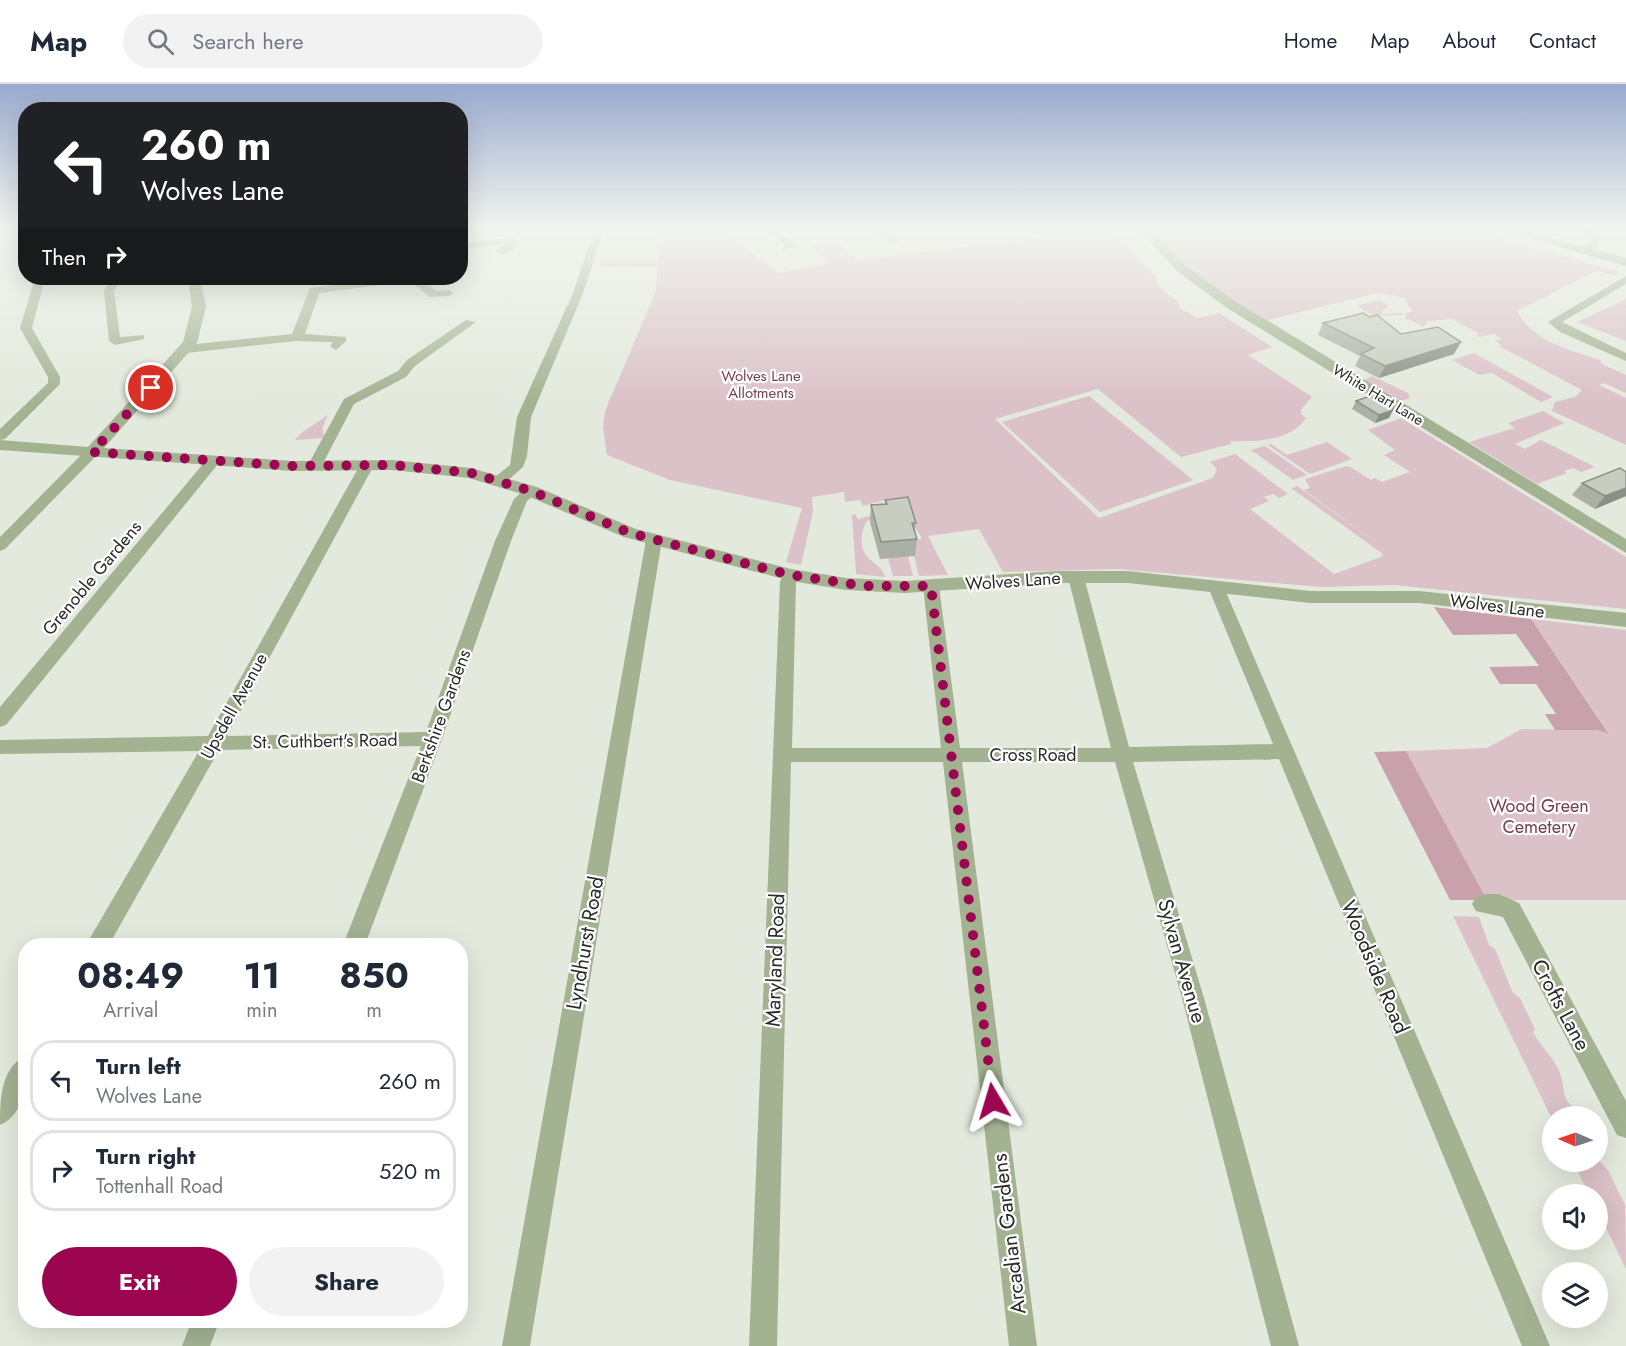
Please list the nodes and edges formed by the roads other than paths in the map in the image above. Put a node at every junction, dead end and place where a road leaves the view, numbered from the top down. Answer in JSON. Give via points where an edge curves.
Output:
{"nodes":[{"id":1,"x":38,"y":286,"type":"edge"},
{"id":2,"x":112,"y":286,"type":"edge"},
{"id":3,"x":195,"y":286,"type":"edge"},
{"id":4,"x":314,"y":286,"type":"edge"},
{"id":5,"x":348,"y":286,"type":"edge"},
{"id":6,"x":422,"y":286,"type":"edge"},
{"id":7,"x":580,"y":286,"type":"edge"},
{"id":8,"x":1206,"y":286,"type":"edge"},
{"id":9,"x":1614,"y":286,"type":"edge"},
{"id":10,"x":314,"y":290,"type":"junction"},
{"id":11,"x":448,"y":293,"type":"dead end"},
{"id":12,"x":470,"y":322,"type":"dead end"},
{"id":13,"x":140,"y":337,"type":"dead end"},
{"id":14,"x":296,"y":337,"type":"junction"},
{"id":15,"x":336,"y":346,"type":"dead end"},
{"id":16,"x":186,"y":349,"type":"junction"},
{"id":17,"x":1626,"y":357,"type":"edge"},
{"id":18,"x":0,"y":436,"type":"edge"},
{"id":19,"x":0,"y":445,"type":"edge"},
{"id":20,"x":92,"y":452,"type":"junction"},
{"id":21,"x":213,"y":461,"type":"junction"},
{"id":22,"x":368,"y":465,"type":"junction"},
{"id":23,"x":314,"y":466,"type":"junction"},
{"id":24,"x":500,"y":480,"type":"junction"},
{"id":25,"x":531,"y":491,"type":"junction"},
{"id":26,"x":654,"y":540,"type":"junction"},
{"id":27,"x":0,"y":546,"type":"edge"},
{"id":28,"x":1626,"y":547,"type":"edge"},
{"id":29,"x":791,"y":575,"type":"junction"},
{"id":30,"x":1076,"y":577,"type":"junction"},
{"id":31,"x":931,"y":586,"type":"junction"},
{"id":32,"x":1216,"y":587,"type":"junction"},
{"id":33,"x":1626,"y":620,"type":"edge"},
{"id":34,"x":0,"y":720,"type":"edge"},
{"id":35,"x":433,"y":739,"type":"junction"},
{"id":36,"x":214,"y":742,"type":"junction"},
{"id":37,"x":0,"y":747,"type":"edge"},
{"id":38,"x":1285,"y":751,"type":"junction"},
{"id":39,"x":781,"y":755,"type":"junction"},
{"id":40,"x":951,"y":755,"type":"junction"},
{"id":41,"x":1122,"y":755,"type":"junction"},
{"id":42,"x":1483,"y":904,"type":"dead end"},
{"id":43,"x":101,"y":938,"type":"edge"},
{"id":44,"x":357,"y":938,"type":"edge"},
{"id":45,"x":18,"y":1082,"type":"edge"},
{"id":46,"x":0,"y":1113,"type":"edge"},
{"id":47,"x":1626,"y":1126,"type":"edge"},
{"id":48,"x":203,"y":1328,"type":"edge"},
{"id":49,"x":196,"y":1346,"type":"edge"},
{"id":50,"x":516,"y":1346,"type":"edge"},
{"id":51,"x":763,"y":1346,"type":"edge"},
{"id":52,"x":1023,"y":1346,"type":"edge"},
{"id":53,"x":1285,"y":1346,"type":"edge"},
{"id":54,"x":1536,"y":1346,"type":"edge"}],
"edges":[{"from":1,"to":18,"type":"street","via":[[26,328],[54,377],[54,384]]},
{"from":2,"to":13,"type":"street","via":[[109,291],[115,341]]},
{"from":3,"to":16,"type":"street","via":[[199,307]]},
{"from":4,"to":10,"type":"street"},
{"from":5,"to":10,"type":"street"},
{"from":6,"to":11,"type":"street","via":[[434,295]]},
{"from":7,"to":24,"type":"street","via":[[524,417],[516,467]]},
{"from":8,"to":28,"type":"street","name":"White Hart Lane"},
{"from":9,"to":17,"type":"street","via":[[1554,322]]},
{"from":10,"to":14,"type":"street","via":[[304,326]]},
{"from":12,"to":23,"type":"street","via":[[411,363],[402,374],[346,405]]},
{"from":14,"to":15,"type":"street","via":[[342,339]]},
{"from":14,"to":16,"type":"street"},
{"from":16,"to":20,"type":"street"},
{"from":19,"to":20,"type":"street","name":"Wolves Lane"},
{"from":20,"to":21,"type":"street","name":"Wolves Lane"},
{"from":20,"to":27,"type":"street"},
{"from":21,"to":23,"type":"street","name":"Wolves Lane"},
{"from":21,"to":34,"type":"street","name":"Grenoble Gardens"},
{"from":22,"to":23,"type":"street","name":"Wolves Lane"},
{"from":22,"to":24,"type":"street","name":"Wolves Lane","via":[[435,468]]},
{"from":22,"to":36,"type":"street","name":"Upsdell Avenue"},
{"from":24,"to":25,"type":"street","name":"Wolves Lane"},
{"from":25,"to":26,"type":"street","name":"Wolves Lane"},
{"from":25,"to":35,"type":"street","name":"Berkshire Gardens","via":[[521,499],[503,541]]},
{"from":26,"to":29,"type":"street","name":"Wolves Lane"},
{"from":26,"to":50,"type":"street","name":"Lyndhurst Road"},
{"from":29,"to":31,"type":"street","name":"Wolves Lane","via":[[864,586]]},
{"from":29,"to":39,"type":"street","name":"Maryland Road"},
{"from":30,"to":31,"type":"street","name":"Wolves Lane"},
{"from":30,"to":32,"type":"street","name":"Wolves Lane"},
{"from":30,"to":41,"type":"street","name":"Sylvan Avenue"},
{"from":31,"to":40,"type":"street","name":"Arcadian Gardens"},
{"from":32,"to":33,"type":"street","name":"Wolves Lane","via":[[1310,597],[1412,596]]},
{"from":32,"to":38,"type":"street","name":"Woodside Road"},
{"from":35,"to":36,"type":"street","name":"St. Cuthbert's Road"},
{"from":35,"to":44,"type":"street","name":"Berkshire Gardens"},
{"from":36,"to":37,"type":"street","name":"St. Cuthbert's Road"},
{"from":36,"to":43,"type":"street","name":"Upsdell Avenue"},
{"from":38,"to":41,"type":"street","name":"Cross Road"},
{"from":38,"to":54,"type":"street","name":"Woodside Road"},
{"from":39,"to":40,"type":"street","name":"Cross Road"},
{"from":39,"to":51,"type":"street","name":"Maryland Road"},
{"from":40,"to":41,"type":"street","name":"Cross Road"},
{"from":40,"to":52,"type":"street","name":"Arcadian Gardens"},
{"from":41,"to":53,"type":"street","name":"Sylvan Avenue","via":[[1193,998]]},
{"from":42,"to":47,"type":"street","name":"Crofts Lane","via":[[1499,904],[1511,910]]},
{"from":45,"to":46,"type":"street"},
{"from":48,"to":49,"type":"street"}]}
